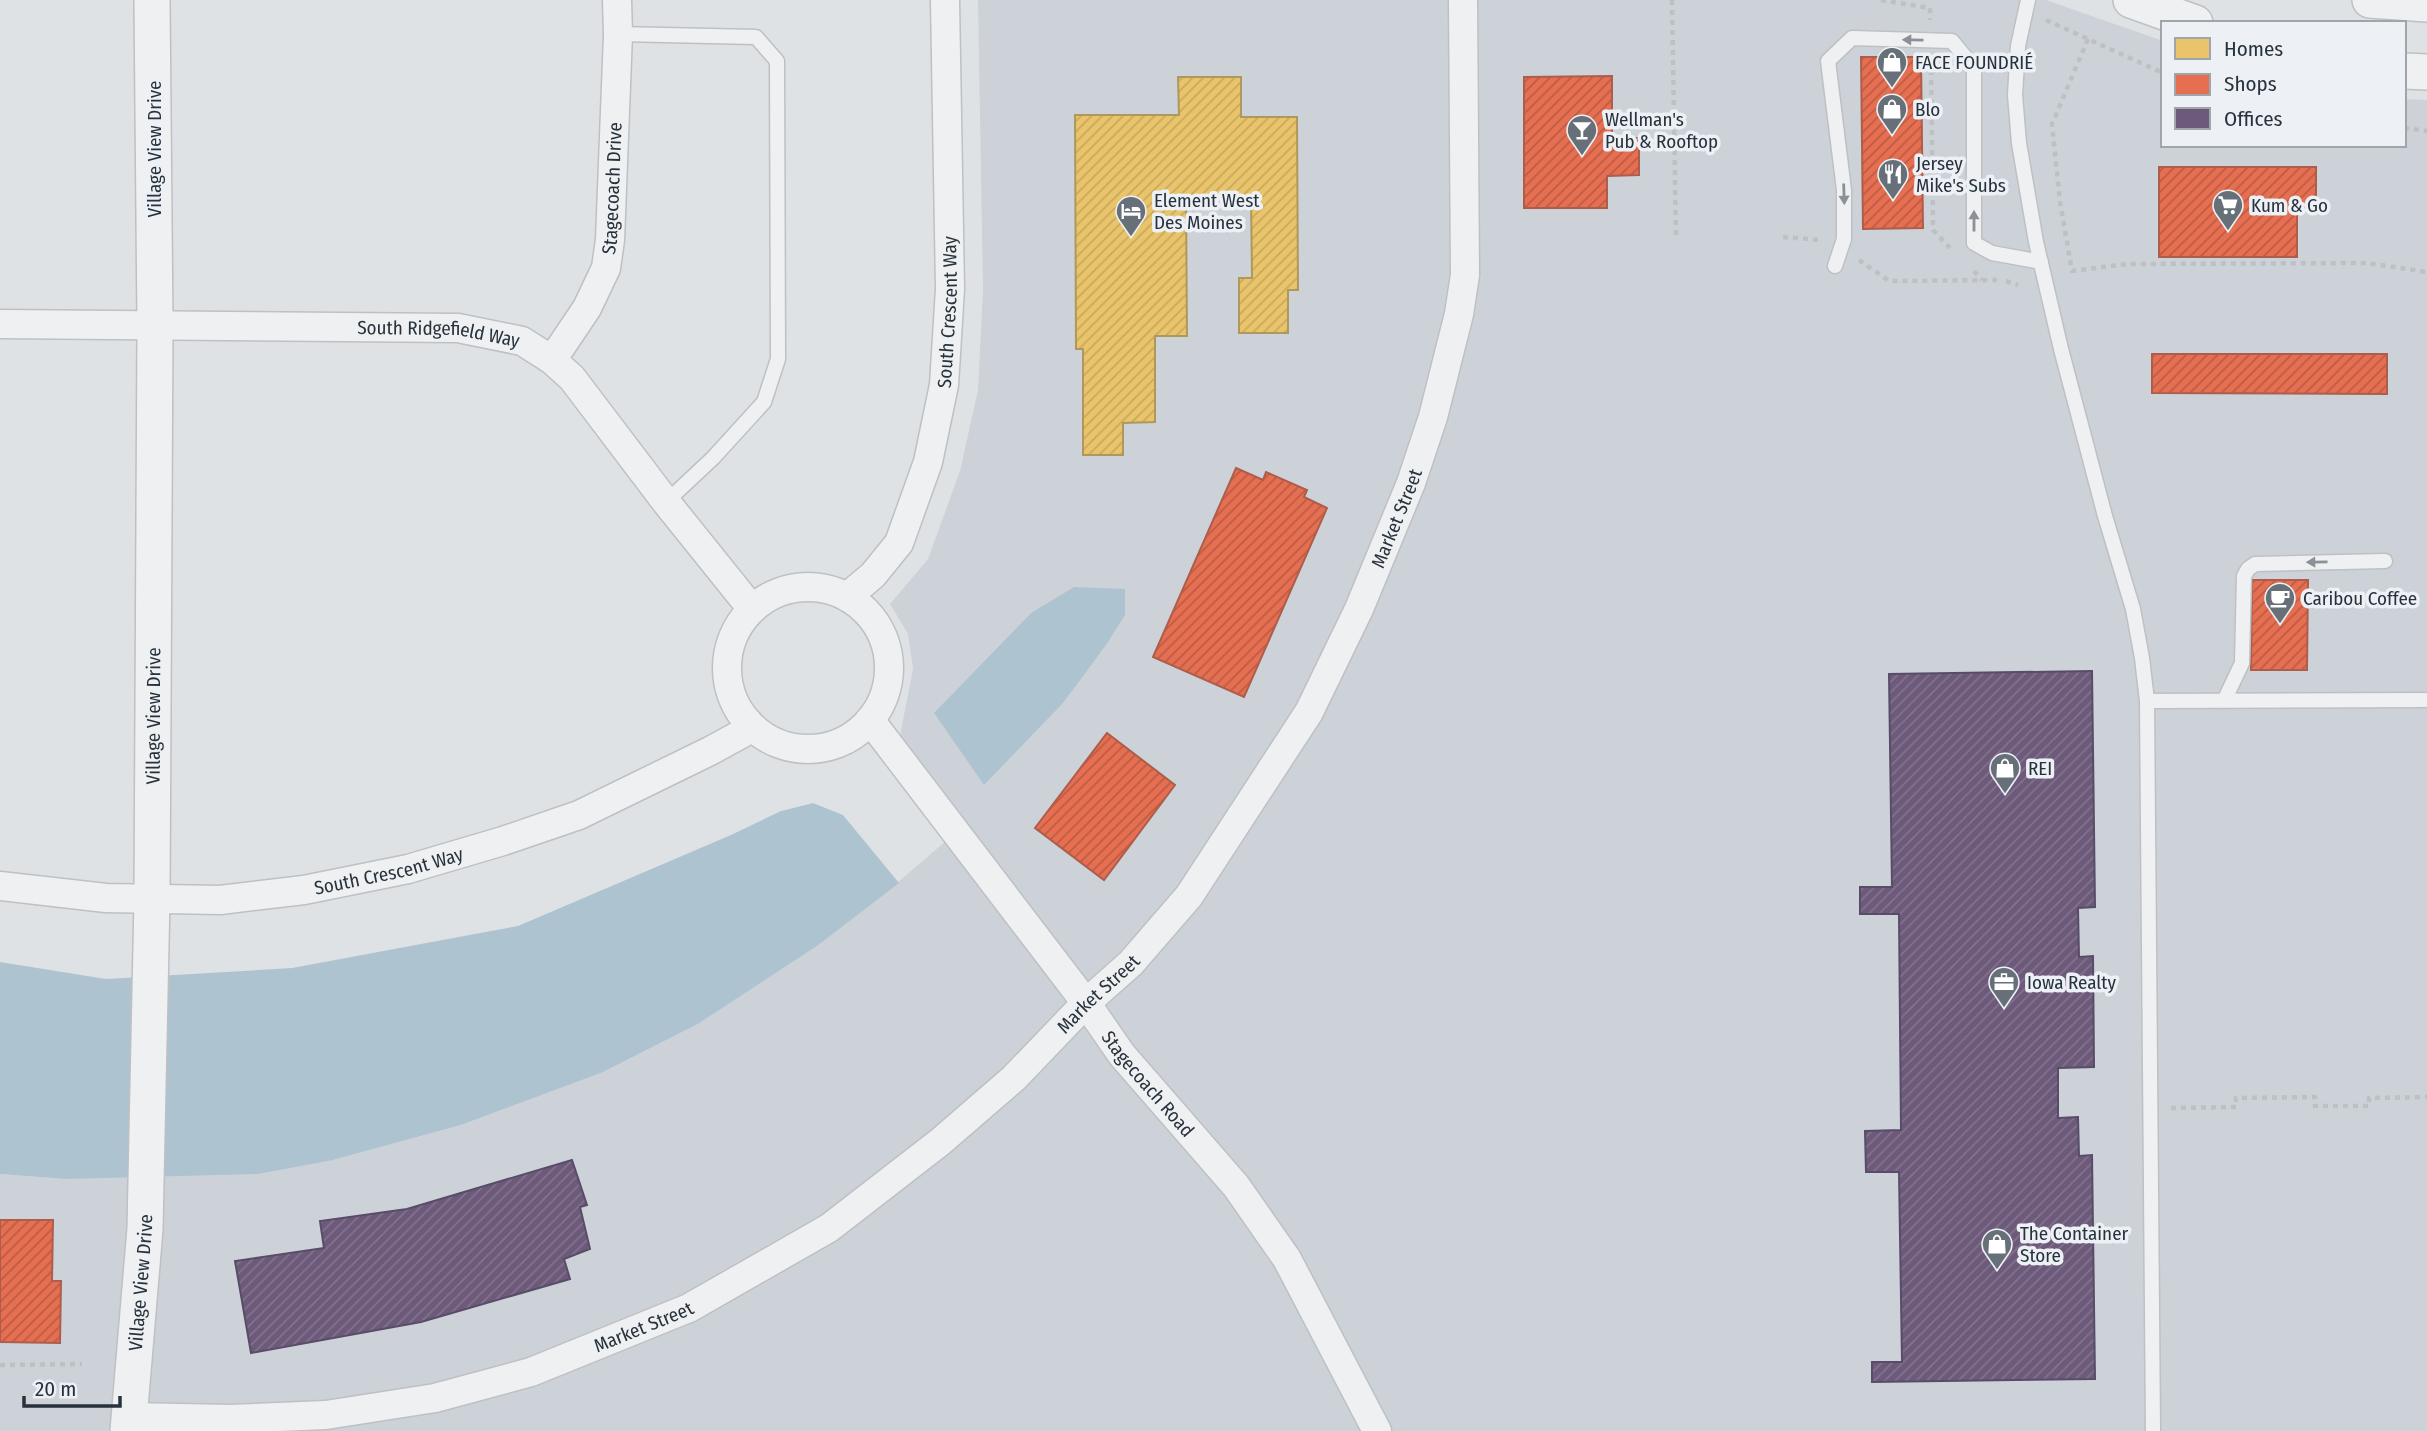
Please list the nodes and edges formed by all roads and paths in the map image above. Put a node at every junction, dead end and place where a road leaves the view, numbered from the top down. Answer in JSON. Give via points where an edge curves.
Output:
{"nodes":[{"id":1,"x":152,"y":0,"type":"edge"},
{"id":2,"x":617,"y":0,"type":"edge"},
{"id":3,"x":945,"y":0,"type":"edge"},
{"id":4,"x":1463,"y":0,"type":"edge"},
{"id":5,"x":1672,"y":0,"type":"edge"},
{"id":6,"x":1881,"y":0,"type":"edge"},
{"id":7,"x":2028,"y":0,"type":"edge"},
{"id":8,"x":2131,"y":0,"type":"edge"},
{"id":9,"x":2370,"y":0,"type":"edge"},
{"id":10,"x":2427,"y":4,"type":"edge"},
{"id":11,"x":2189,"y":21,"type":"edge"},
{"id":12,"x":618,"y":33,"type":"junction"},
{"id":13,"x":2074,"y":33,"type":"dead end"},
{"id":14,"x":2088,"y":39,"type":"junction"},
{"id":15,"x":1930,"y":40,"type":"junction"},
{"id":16,"x":2406,"y":71,"type":"edge"},
{"id":17,"x":2161,"y":72,"type":"edge"},
{"id":18,"x":2427,"y":72,"type":"edge"},
{"id":19,"x":2406,"y":128,"type":"edge"},
{"id":20,"x":2427,"y":131,"type":"edge"},
{"id":21,"x":1783,"y":237,"type":"dead end"},
{"id":22,"x":1676,"y":238,"type":"dead end"},
{"id":23,"x":1841,"y":248,"type":"junction"},
{"id":24,"x":1953,"y":250,"type":"dead end"},
{"id":25,"x":2041,"y":262,"type":"junction"},
{"id":26,"x":1835,"y":266,"type":"dead end"},
{"id":27,"x":1972,"y":270,"type":"dead end"},
{"id":28,"x":2427,"y":272,"type":"edge"},
{"id":29,"x":1982,"y":280,"type":"junction"},
{"id":30,"x":2018,"y":285,"type":"dead end"},
{"id":31,"x":0,"y":324,"type":"edge"},
{"id":32,"x":155,"y":326,"type":"junction"},
{"id":33,"x":552,"y":360,"type":"junction"},
{"id":34,"x":666,"y":502,"type":"junction"},
{"id":35,"x":2385,"y":561,"type":"dead end"},
{"id":36,"x":847,"y":597,"type":"junction"},
{"id":37,"x":752,"y":609,"type":"junction"},
{"id":38,"x":2427,"y":700,"type":"edge"},
{"id":39,"x":2147,"y":701,"type":"junction"},
{"id":40,"x":2224,"y":701,"type":"junction"},
{"id":41,"x":870,"y":720,"type":"junction"},
{"id":42,"x":748,"y":723,"type":"junction"},
{"id":43,"x":0,"y":886,"type":"edge"},
{"id":44,"x":152,"y":898,"type":"junction"},
{"id":45,"x":1086,"y":1003,"type":"junction"},
{"id":46,"x":2427,"y":1097,"type":"edge"},
{"id":47,"x":2151,"y":1108,"type":"junction"},
{"id":48,"x":82,"y":1364,"type":"dead end"},
{"id":49,"x":0,"y":1365,"type":"edge"},
{"id":50,"x":128,"y":1424,"type":"edge"},
{"id":51,"x":1377,"y":1431,"type":"edge"},
{"id":52,"x":2153,"y":1431,"type":"edge"}],
"edges":[{"from":1,"to":32,"type":"street","name":"Village View Drive"},
{"from":2,"to":12,"type":"street","name":"Stagecoach Drive"},
{"from":3,"to":36,"type":"street","name":"South Crescent Way","via":[[950,289],[944,385],[928,462],[899,543]]},
{"from":4,"to":45,"type":"street","name":"Market Street","via":[[1465,275],[1460,314],[1433,417],[1410,483],[1359,610],[1309,712],[1189,896],[1131,963]]},
{"from":5,"to":22,"type":"path"},
{"from":6,"to":15,"type":"path","via":[[1930,8]]},
{"from":7,"to":25,"type":"lane","via":[[2018,46],[2015,95]]},
{"from":8,"to":11,"type":"street"},
{"from":9,"to":10,"type":"street"},
{"from":12,"to":33,"type":"street","name":"Stagecoach Drive","via":[[606,268],[587,309]]},
{"from":12,"to":34,"type":"lane","via":[[757,37],[777,61],[778,359],[764,402]]},
{"from":13,"to":14,"type":"path"},
{"from":14,"to":17,"type":"path"},
{"from":14,"to":28,"type":"path","via":[[2052,124],[2072,271],[2127,264],[2368,263]]},
{"from":15,"to":23,"type":"lane","one_way":true,"via":[[1852,38],[1828,61],[1844,190]]},
{"from":15,"to":24,"type":"path","via":[[1933,230]]},
{"from":25,"to":15,"type":"lane","one_way":true,"via":[[1992,253],[1973,243],[1974,68],[1952,41]]},
{"from":16,"to":18,"type":"street"},
{"from":19,"to":20,"type":"path"},
{"from":21,"to":23,"type":"path","via":[[1827,241]]},
{"from":23,"to":26,"type":"lane"},
{"from":23,"to":29,"type":"path","via":[[1889,281]]},
{"from":25,"to":39,"type":"lane","via":[[2133,609]]},
{"from":27,"to":29,"type":"path"},
{"from":29,"to":30,"type":"path"},
{"from":31,"to":32,"type":"street","name":"South Ridgefield Way"},
{"from":32,"to":33,"type":"street","name":"South Ridgefield Way","via":[[458,328],[522,341]]},
{"from":32,"to":44,"type":"street","name":"Village View Drive"},
{"from":33,"to":34,"type":"street","name":"South Ridgefield Way","via":[[576,382]]},
{"from":34,"to":37,"type":"street","name":"South Ridgefield Way"},
{"from":35,"to":40,"type":"lane","one_way":true,"via":[[2255,564],[2248,569],[2244,576],[2242,663]]},
{"from":36,"to":37,"type":"street","via":[[821,587],[794,588],[776,593]]},
{"from":36,"to":41,"type":"street","via":[[868,614],[885,642],[890,669],[884,696]]},
{"from":37,"to":42,"type":"street","via":[[735,631],[727,659],[729,689]]},
{"from":38,"to":40,"type":"lane"},
{"from":39,"to":40,"type":"lane"},
{"from":39,"to":47,"type":"lane"},
{"from":41,"to":42,"type":"street","via":[[854,735],[828,747],[800,749],[771,741]]},
{"from":41,"to":45,"type":"street","name":"Stagecoach Road"},
{"from":42,"to":44,"type":"street","name":"South Crescent Way","via":[[743,733],[710,751],[579,815],[408,869],[292,892],[220,900]]},
{"from":43,"to":44,"type":"street","name":"South Crescent Way","via":[[94,897]]},
{"from":44,"to":50,"type":"street","name":"Village View Drive","via":[[145,1229]]},
{"from":45,"to":50,"type":"street","name":"Market Street","via":[[1014,1078],[884,1187],[829,1228],[689,1308],[531,1372],[435,1398],[326,1415]]},
{"from":45,"to":51,"type":"street","name":"Stagecoach Road","via":[[1122,1055],[1236,1186],[1287,1259]]},
{"from":46,"to":47,"type":"path","via":[[2369,1097],[2369,1105],[2315,1106],[2315,1097],[2236,1098],[2236,1107]]},
{"from":47,"to":52,"type":"lane"},
{"from":48,"to":49,"type":"path"}]}
